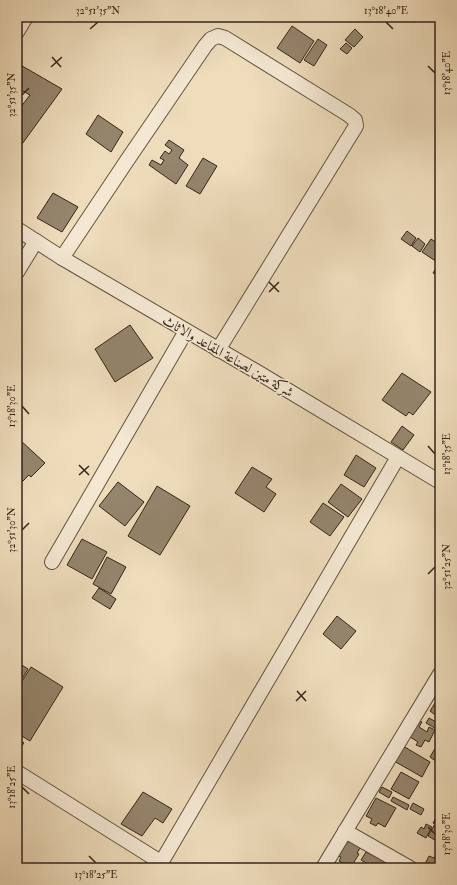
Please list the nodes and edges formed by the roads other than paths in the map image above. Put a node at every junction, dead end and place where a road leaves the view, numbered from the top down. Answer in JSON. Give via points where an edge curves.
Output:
{"nodes":[{"id":1,"x":26,"y":17,"type":"edge"},
{"id":2,"x":17,"y":32,"type":"edge"},
{"id":3,"x":17,"y":228,"type":"edge"},
{"id":4,"x":36,"y":241,"type":"junction"},
{"id":5,"x":62,"y":258,"type":"junction"},
{"id":6,"x":17,"y":272,"type":"edge"},
{"id":7,"x":186,"y":331,"type":"junction"},
{"id":8,"x":218,"y":350,"type":"junction"},
{"id":9,"x":398,"y":457,"type":"junction"},
{"id":10,"x":439,"y":480,"type":"edge"},
{"id":11,"x":52,"y":562,"type":"dead end"},
{"id":12,"x":440,"y":674,"type":"edge"},
{"id":13,"x":17,"y":772,"type":"edge"},
{"id":14,"x":345,"y":831,"type":"junction"},
{"id":15,"x":160,"y":865,"type":"edge"},
{"id":16,"x":323,"y":868,"type":"edge"},
{"id":17,"x":410,"y":868,"type":"edge"}],
"edges":[{"from":1,"to":2,"type":"street"},
{"from":3,"to":4,"type":"street","name":"شركة متين لصناعة المقاعد والاثاث"},
{"from":4,"to":5,"type":"street","name":"شركة متين لصناعة المقاعد والاثاث"},
{"from":4,"to":6,"type":"street"},
{"from":5,"to":7,"type":"street","name":"شركة متين لصناعة المقاعد والاثاث"},
{"from":5,"to":8,"type":"street","via":[[205,46],[218,36],[226,38],[348,115],[356,126]]},
{"from":7,"to":8,"type":"street","name":"شركة متين لصناعة المقاعد والاثاث"},
{"from":7,"to":11,"type":"street"},
{"from":8,"to":9,"type":"street","name":"شركة متين لصناعة المقاعد والاثاث"},
{"from":9,"to":10,"type":"street","name":"شركة متين لصناعة المقاعد والاثاث"},
{"from":9,"to":15,"type":"street"},
{"from":12,"to":14,"type":"street"},
{"from":13,"to":15,"type":"street"},
{"from":14,"to":16,"type":"street"},
{"from":14,"to":17,"type":"street"}]}
